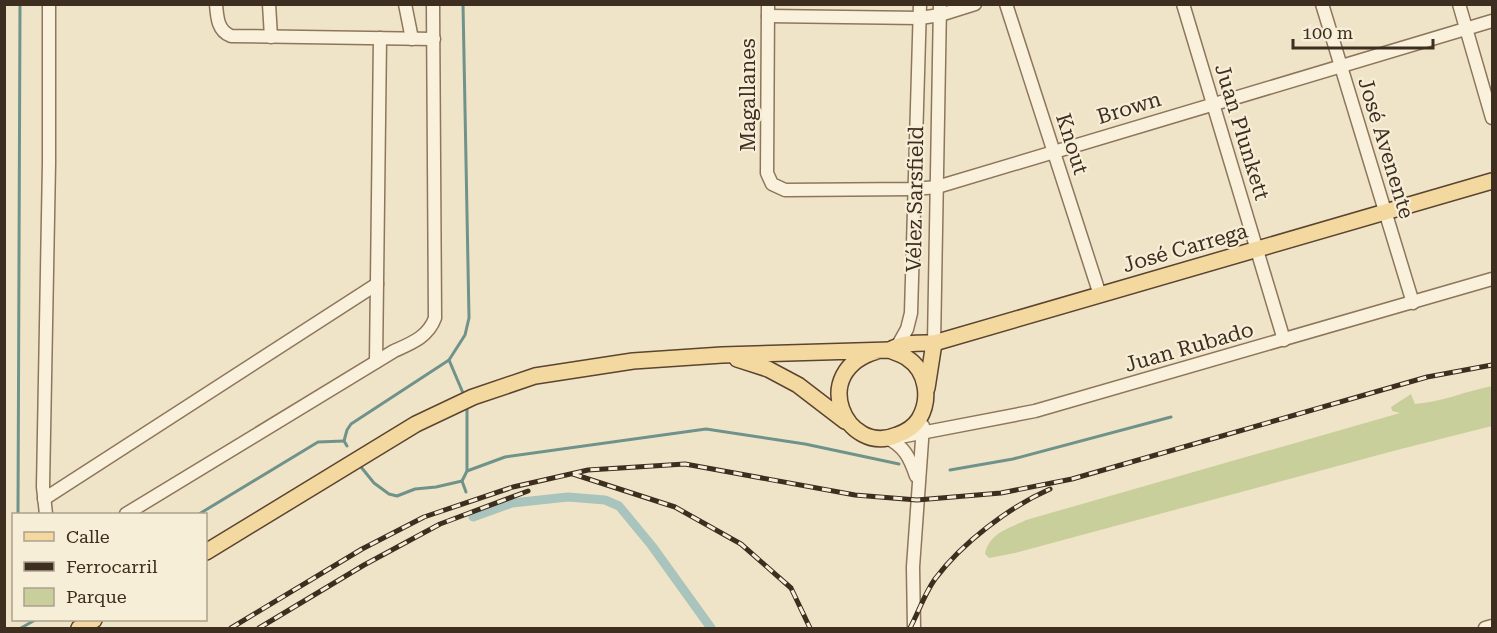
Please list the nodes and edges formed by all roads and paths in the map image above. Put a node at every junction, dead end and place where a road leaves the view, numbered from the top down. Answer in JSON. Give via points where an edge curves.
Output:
{"nodes":[{"id":1,"x":49,"y":4,"type":"edge"},
{"id":2,"x":216,"y":4,"type":"edge"},
{"id":3,"x":269,"y":4,"type":"edge"},
{"id":4,"x":405,"y":4,"type":"edge"},
{"id":5,"x":433,"y":4,"type":"edge"},
{"id":6,"x":920,"y":4,"type":"edge"},
{"id":7,"x":975,"y":4,"type":"edge"},
{"id":8,"x":1006,"y":4,"type":"edge"},
{"id":9,"x":1183,"y":4,"type":"edge"},
{"id":10,"x":1322,"y":4,"type":"edge"},
{"id":11,"x":1459,"y":4,"type":"edge"},
{"id":12,"x":768,"y":10,"type":"edge"},
{"id":13,"x":940,"y":10,"type":"edge"},
{"id":14,"x":920,"y":18,"type":"junction"},
{"id":15,"x":1492,"y":21,"type":"edge"},
{"id":16,"x":1466,"y":28,"type":"junction"},
{"id":17,"x":271,"y":38,"type":"junction"},
{"id":18,"x":380,"y":38,"type":"junction"},
{"id":19,"x":412,"y":39,"type":"junction"},
{"id":20,"x":434,"y":39,"type":"junction"},
{"id":21,"x":1341,"y":66,"type":"junction"},
{"id":22,"x":1213,"y":104,"type":"junction"},
{"id":23,"x":1492,"y":118,"type":"edge"},
{"id":24,"x":1053,"y":151,"type":"junction"},
{"id":25,"x":1492,"y":181,"type":"edge"},
{"id":26,"x":772,"y":184,"type":"joint"},
{"id":27,"x":937,"y":187,"type":"junction"},
{"id":28,"x":914,"y":189,"type":"junction"},
{"id":29,"x":1385,"y":212,"type":"junction"},
{"id":30,"x":1256,"y":249,"type":"junction"},
{"id":31,"x":1492,"y":279,"type":"edge"},
{"id":32,"x":377,"y":284,"type":"junction"},
{"id":33,"x":1100,"y":295,"type":"junction"},
{"id":34,"x":1413,"y":303,"type":"junction"},
{"id":35,"x":1284,"y":340,"type":"junction"},
{"id":36,"x":934,"y":343,"type":"junction"},
{"id":37,"x":888,"y":349,"type":"junction"},
{"id":38,"x":722,"y":355,"type":"junction"},
{"id":39,"x":376,"y":362,"type":"junction"},
{"id":40,"x":926,"y":401,"type":"junction"},
{"id":41,"x":848,"y":423,"type":"junction"},
{"id":42,"x":923,"y":434,"type":"junction"},
{"id":43,"x":890,"y":438,"type":"junction"},
{"id":44,"x":918,"y":482,"type":"junction"},
{"id":45,"x":44,"y":499,"type":"junction"},
{"id":46,"x":46,"y":513,"type":"edge"},
{"id":47,"x":128,"y":513,"type":"edge"},
{"id":48,"x":207,"y":551,"type":"edge"},
{"id":49,"x":1492,"y":626,"type":"edge"},
{"id":50,"x":914,"y":628,"type":"edge"},
{"id":51,"x":1485,"y":628,"type":"edge"}],
"edges":[{"from":1,"to":45,"type":"street"},
{"from":2,"to":17,"type":"street","via":[[219,25],[225,34]]},
{"from":3,"to":17,"type":"street"},
{"from":4,"to":19,"type":"street"},
{"from":5,"to":20,"type":"street"},
{"from":6,"to":14,"type":"street","name":"Vélez Sarsfield"},
{"from":7,"to":13,"type":"street"},
{"from":8,"to":24,"type":"street","name":"Knout"},
{"from":9,"to":22,"type":"street","name":"Juan Plunkett"},
{"from":10,"to":21,"type":"street","name":"José Avenente"},
{"from":11,"to":16,"type":"street"},
{"from":12,"to":14,"type":"street"},
{"from":12,"to":26,"type":"street","name":"Magallanes","via":[[767,173]]},
{"from":13,"to":14,"type":"street"},
{"from":13,"to":27,"type":"street","name":"Vélez Sarsfield"},
{"from":14,"to":28,"type":"street","name":"Vélez Sarsfield"},
{"from":15,"to":16,"type":"street","name":"Brown"},
{"from":16,"to":21,"type":"street","name":"Brown"},
{"from":16,"to":23,"type":"street"},
{"from":17,"to":18,"type":"street"},
{"from":18,"to":19,"type":"street"},
{"from":18,"to":32,"type":"street"},
{"from":19,"to":20,"type":"street"},
{"from":20,"to":39,"type":"street","via":[[435,318],[426,334]]},
{"from":21,"to":22,"type":"street","name":"Brown"},
{"from":21,"to":29,"type":"street","name":"José Avenente"},
{"from":22,"to":24,"type":"street","name":"Brown"},
{"from":22,"to":30,"type":"street","name":"Juan Plunkett"},
{"from":24,"to":27,"type":"street","name":"Brown"},
{"from":24,"to":33,"type":"street","name":"Knout"},
{"from":25,"to":29,"type":"main road","name":"José Carrega"},
{"from":26,"to":28,"type":"street","name":"Brown","via":[[785,190]]},
{"from":27,"to":28,"type":"street","name":"Brown"},
{"from":27,"to":36,"type":"street","name":"Vélez Sarsfield"},
{"from":28,"to":37,"type":"street","name":"Vélez Sarsfield","via":[[910,321]]},
{"from":29,"to":30,"type":"main road","name":"José Carrega"},
{"from":29,"to":34,"type":"street","name":"José Avenente"},
{"from":30,"to":33,"type":"main road","name":"José Carrega"},
{"from":30,"to":35,"type":"street","name":"Juan Plunkett"},
{"from":31,"to":34,"type":"street","name":"Juan Rubado"},
{"from":32,"to":39,"type":"street"},
{"from":32,"to":45,"type":"street"},
{"from":33,"to":36,"type":"main road","name":"José Carrega"},
{"from":34,"to":35,"type":"street","name":"Juan Rubado"},
{"from":35,"to":42,"type":"street","name":"Juan Rubado","via":[[1035,411]]},
{"from":36,"to":37,"type":"main road","name":"José Carrega"},
{"from":36,"to":40,"type":"main road","name":"Vélez Sarsfield"},
{"from":37,"to":38,"type":"main road","name":"José Carrega"},
{"from":37,"to":40,"type":"main road","via":[[917,367],[924,379]]},
{"from":37,"to":41,"type":"main road","via":[[864,354],[844,372],[838,398]]},
{"from":38,"to":41,"type":"main road","via":[[768,369],[798,385]]},
{"from":38,"to":48,"type":"main road","name":"José Carrega","via":[[633,361],[535,375],[473,397],[416,424]]},
{"from":39,"to":47,"type":"street"},
{"from":40,"to":42,"type":"street"},
{"from":40,"to":43,"type":"main road","via":[[918,421],[906,432]]},
{"from":41,"to":43,"type":"main road","via":[[869,437]]},
{"from":42,"to":43,"type":"street","name":"Juan Rubado"},
{"from":42,"to":44,"type":"street"},
{"from":43,"to":44,"type":"street","via":[[904,450]]},
{"from":44,"to":50,"type":"street"},
{"from":45,"to":46,"type":"street"},
{"from":49,"to":51,"type":"street"}]}
